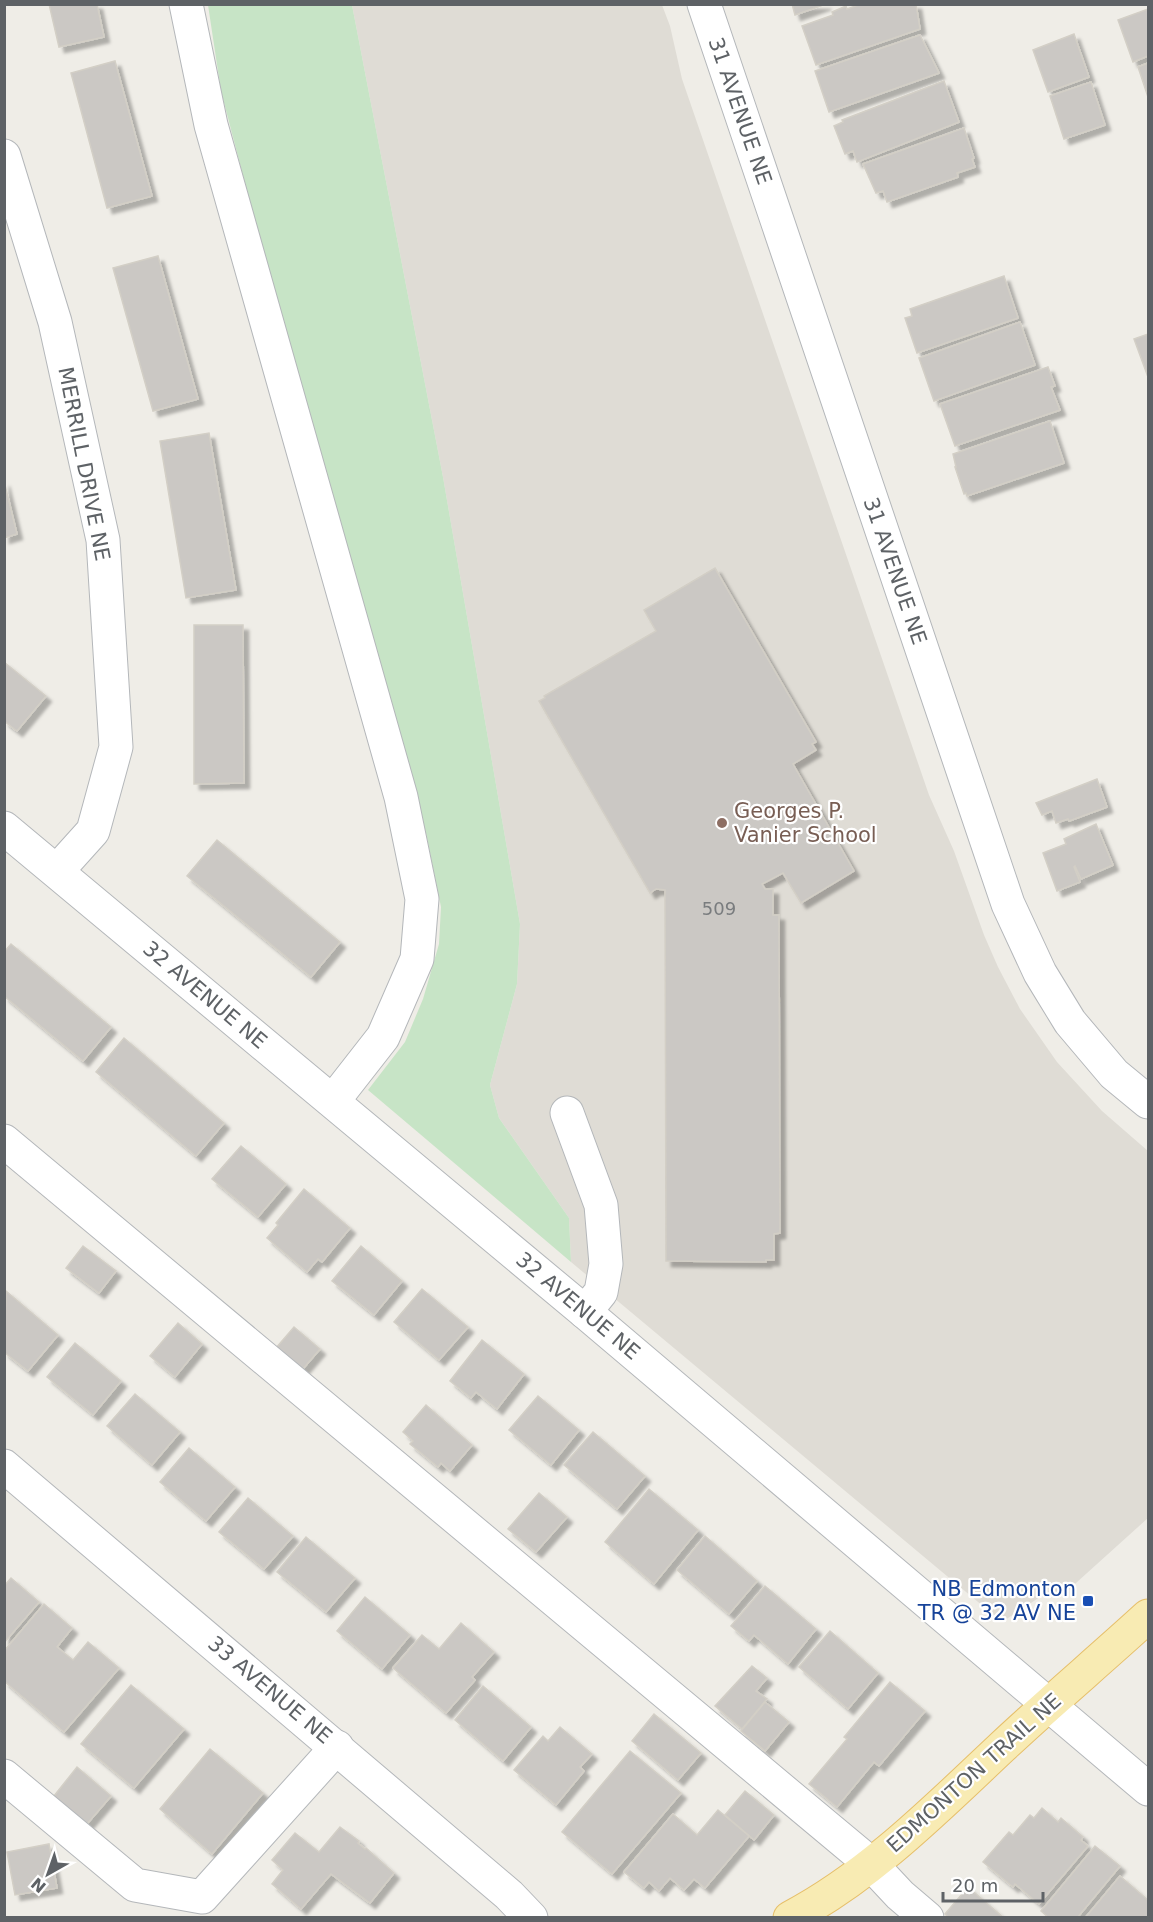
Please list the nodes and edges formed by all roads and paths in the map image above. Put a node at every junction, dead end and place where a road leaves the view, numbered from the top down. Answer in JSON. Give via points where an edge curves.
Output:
{"nodes":[{"id":1,"x":186,"y":4,"type":"edge"},
{"id":2,"x":704,"y":4,"type":"edge"},
{"id":3,"x":4,"y":156,"type":"edge"},
{"id":4,"x":7,"y":835,"type":"edge"},
{"id":5,"x":57,"y":871,"type":"junction"},
{"id":6,"x":333,"y":1101,"type":"junction"},
{"id":7,"x":1149,"y":1102,"type":"edge"},
{"id":8,"x":567,"y":1113,"type":"dead end"},
{"id":9,"x":4,"y":1141,"type":"edge"},
{"id":10,"x":585,"y":1312,"type":"junction"},
{"id":11,"x":4,"y":1466,"type":"edge"},
{"id":12,"x":1149,"y":1616,"type":"edge"},
{"id":13,"x":1050,"y":1705,"type":"junction"},
{"id":14,"x":337,"y":1746,"type":"junction"},
{"id":15,"x":4,"y":1776,"type":"edge"},
{"id":16,"x":1149,"y":1789,"type":"edge"},
{"id":17,"x":871,"y":1864,"type":"junction"},
{"id":18,"x":531,"y":1917,"type":"edge"},
{"id":19,"x":790,"y":1917,"type":"edge"},
{"id":20,"x":927,"y":1917,"type":"edge"}],
"edges":[{"from":1,"to":6,"type":"street","via":[[211,125],[400,797],[422,899],[417,959],[384,1037]]},
{"from":2,"to":7,"type":"street","name":"31 AVENUE NE","via":[[1008,904],[1040,973],[1070,1022],[1114,1074]]},
{"from":3,"to":5,"type":"street","name":"MERRILL DRIVE NE","via":[[55,322],[104,540],[116,747],[93,831]]},
{"from":4,"to":5,"type":"street","name":"32 AVENUE NE"},
{"from":5,"to":6,"type":"street","name":"32 AVENUE NE"},
{"from":6,"to":10,"type":"street","name":"32 AVENUE NE"},
{"from":8,"to":10,"type":"street","via":[[602,1205],[606,1264],[601,1292]]},
{"from":9,"to":17,"type":"street"},
{"from":10,"to":13,"type":"street","name":"32 AVENUE NE"},
{"from":11,"to":14,"type":"street","name":"33 AVENUE NE"},
{"from":12,"to":13,"type":"main road","name":"EDMONTON TRAIL NE"},
{"from":13,"to":16,"type":"street","name":"32 AVENUE NE"},
{"from":13,"to":17,"type":"main road","name":"EDMONTON TRAIL NE"},
{"from":14,"to":15,"type":"street","via":[[202,1897],[135,1885]]},
{"from":14,"to":18,"type":"street","name":"33 AVENUE NE"},
{"from":17,"to":19,"type":"main road","name":"EDMONTON TRAIL NE","via":[[815,1905]]},
{"from":17,"to":20,"type":"street"}]}
